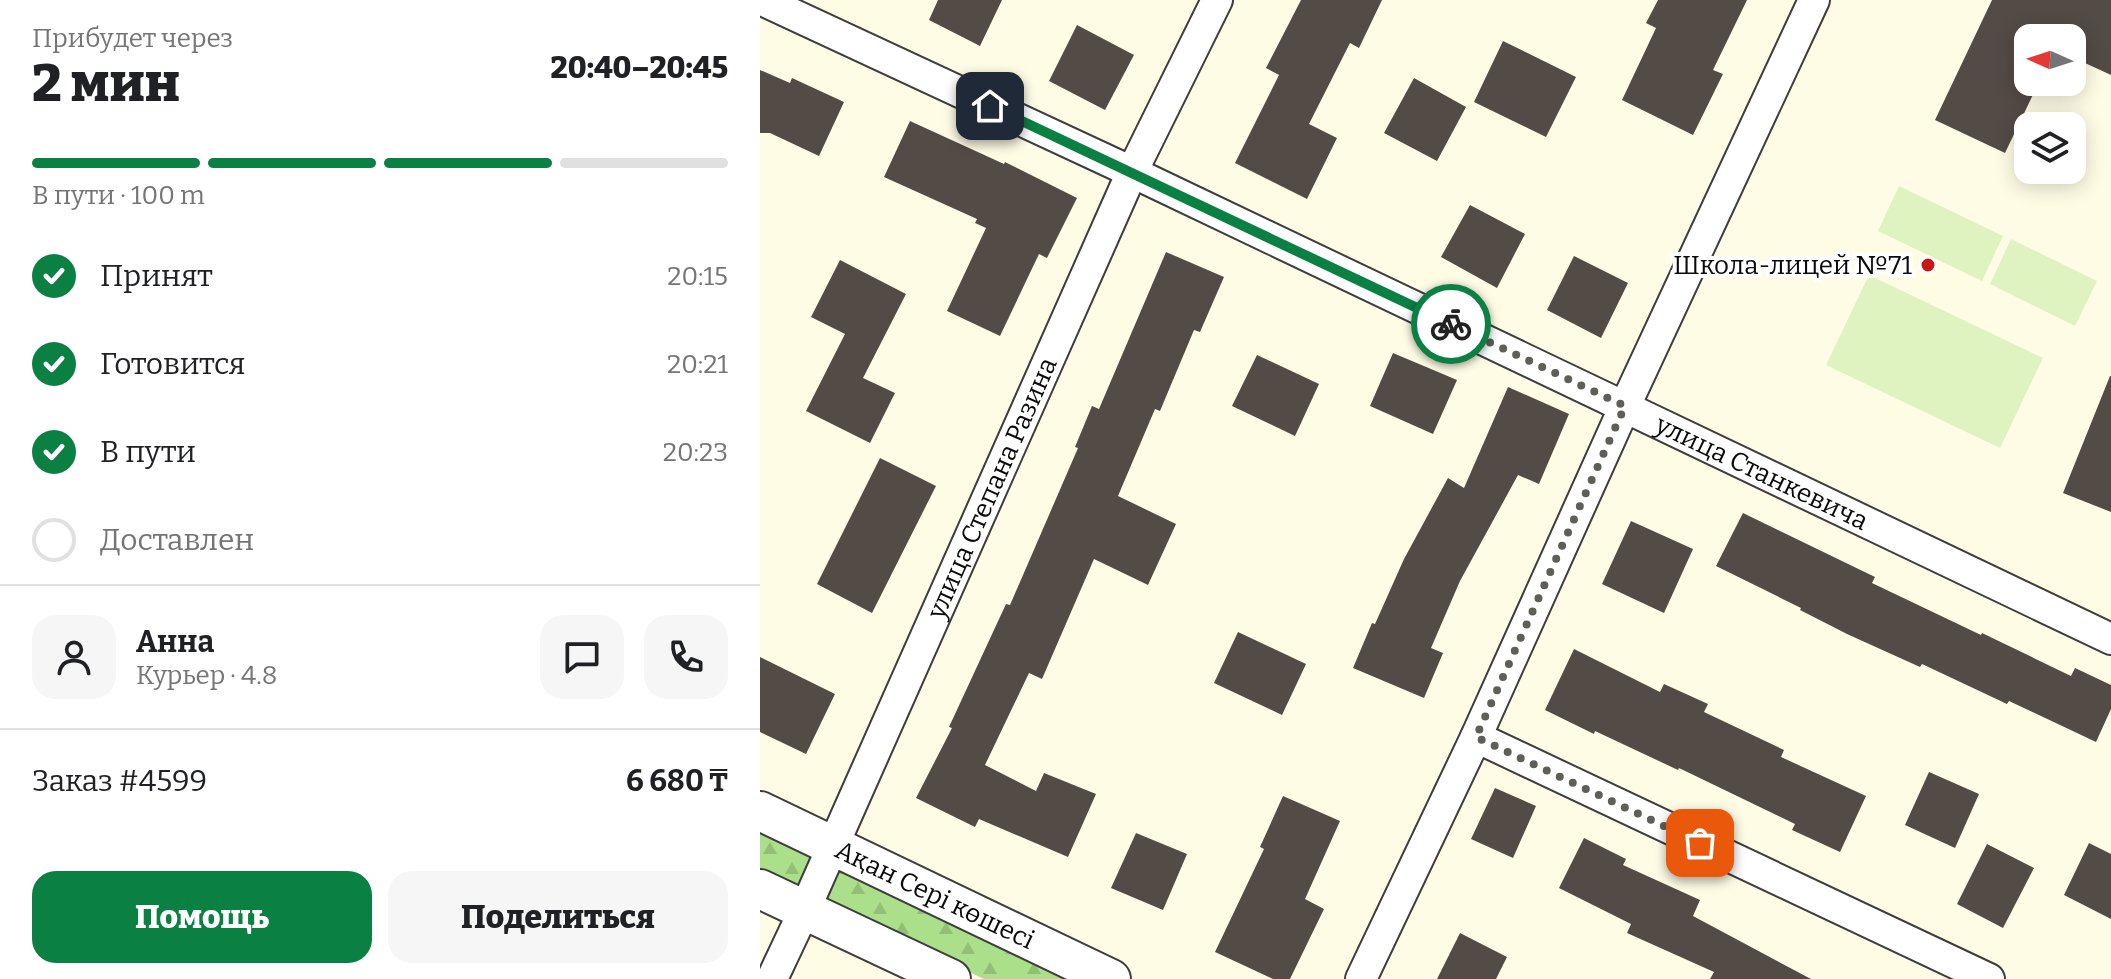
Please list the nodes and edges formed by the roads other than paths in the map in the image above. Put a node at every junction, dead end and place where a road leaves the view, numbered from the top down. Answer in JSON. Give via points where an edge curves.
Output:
{"nodes":[{"id":1,"x":762,"y":0,"type":"edge"},
{"id":2,"x":1217,"y":0,"type":"edge"},
{"id":3,"x":1814,"y":0,"type":"edge"},
{"id":4,"x":1132,"y":172,"type":"junction"},
{"id":5,"x":1625,"y":406,"type":"junction"},
{"id":6,"x":2111,"y":639,"type":"edge"},
{"id":7,"x":1476,"y":737,"type":"junction"},
{"id":8,"x":760,"y":811,"type":"edge"},
{"id":9,"x":832,"y":845,"type":"junction"},
{"id":10,"x":760,"y":889,"type":"edge"},
{"id":11,"x":805,"y":909,"type":"junction"},
{"id":12,"x":1949,"y":971,"type":"edge"},
{"id":13,"x":772,"y":979,"type":"edge"},
{"id":14,"x":951,"y":979,"type":"edge"},
{"id":15,"x":1111,"y":979,"type":"edge"},
{"id":16,"x":1361,"y":979,"type":"edge"},
{"id":17,"x":1989,"y":979,"type":"edge"}],
"edges":[{"from":1,"to":4,"type":"street","name":"улица Станкевича"},
{"from":2,"to":4,"type":"street","name":"улица Степана Разина"},
{"from":3,"to":5,"type":"street"},
{"from":4,"to":5,"type":"street","name":"улица Станкевича"},
{"from":4,"to":9,"type":"street","name":"улица Степана Разина"},
{"from":5,"to":6,"type":"street","name":"улица Станкевича"},
{"from":5,"to":7,"type":"street"},
{"from":7,"to":12,"type":"street"},
{"from":7,"to":16,"type":"street"},
{"from":8,"to":9,"type":"street","name":"Ақан Сері көшесі"},
{"from":9,"to":11,"type":"street","name":"улица Степана Разина"},
{"from":9,"to":15,"type":"street","name":"Ақан Сері көшесі"},
{"from":10,"to":11,"type":"street"},
{"from":11,"to":13,"type":"street","name":"улица Степана Разина"},
{"from":11,"to":14,"type":"street"},
{"from":12,"to":17,"type":"street"}]}
